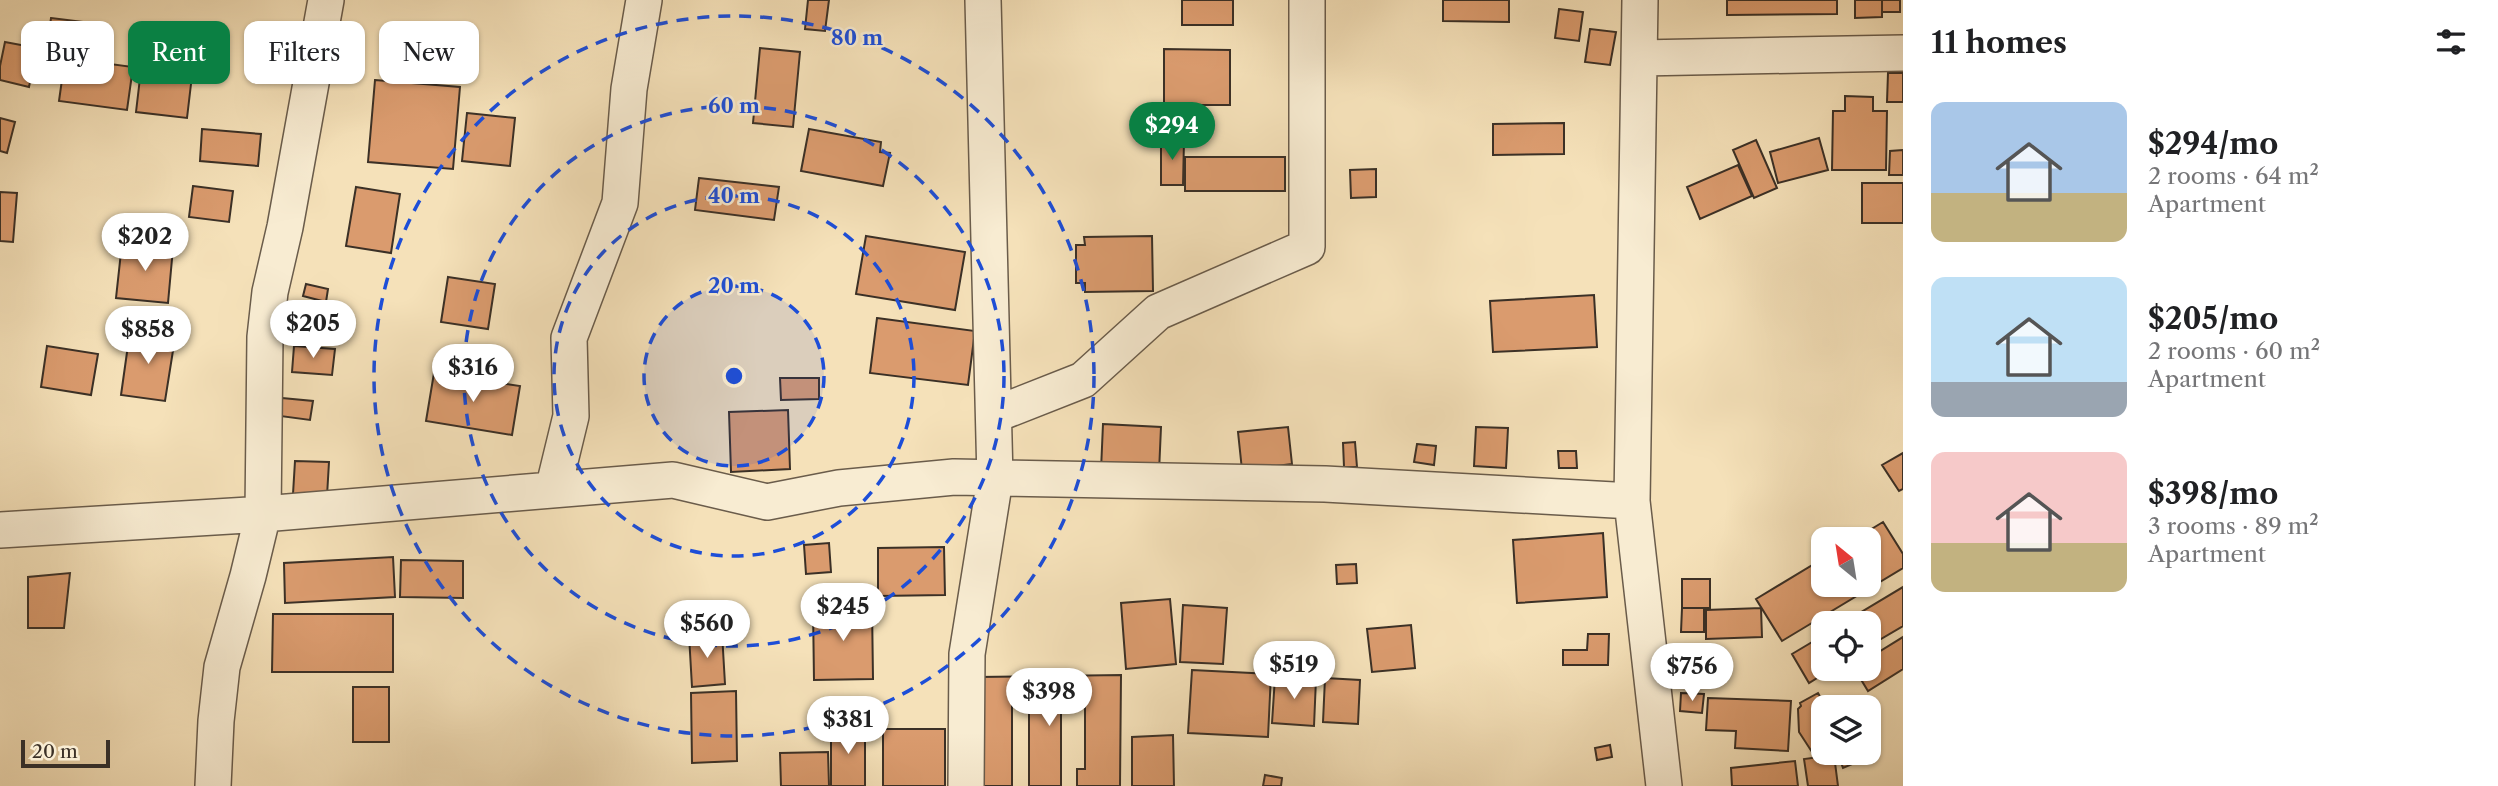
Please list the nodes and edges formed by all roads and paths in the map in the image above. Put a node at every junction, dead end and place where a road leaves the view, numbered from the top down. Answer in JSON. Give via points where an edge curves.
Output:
{"nodes":[{"id":1,"x":326,"y":0,"type":"edge"},
{"id":2,"x":644,"y":0,"type":"edge"},
{"id":3,"x":983,"y":0,"type":"edge"},
{"id":4,"x":1307,"y":0,"type":"edge"},
{"id":5,"x":1640,"y":0,"type":"edge"},
{"id":6,"x":1903,"y":53,"type":"edge"},
{"id":7,"x":1640,"y":58,"type":"junction"},
{"id":8,"x":994,"y":415,"type":"junction"},
{"id":9,"x":995,"y":479,"type":"junction"},
{"id":10,"x":553,"y":490,"type":"junction"},
{"id":11,"x":1632,"y":501,"type":"junction"},
{"id":12,"x":263,"y":514,"type":"junction"},
{"id":13,"x":0,"y":530,"type":"edge"},
{"id":14,"x":213,"y":786,"type":"edge"},
{"id":15,"x":966,"y":786,"type":"edge"},
{"id":16,"x":1664,"y":786,"type":"edge"}],
"edges":[{"from":1,"to":12,"type":"street","via":[[270,292],[265,337]]},
{"from":2,"to":10,"type":"street","via":[[629,89],[620,203],[569,338],[571,416]]},
{"from":3,"to":8,"type":"street"},
{"from":4,"to":8,"type":"street","via":[[1307,247],[1158,312],[1083,380]]},
{"from":5,"to":7,"type":"street"},
{"from":6,"to":7,"type":"street"},
{"from":7,"to":11,"type":"street"},
{"from":8,"to":9,"type":"street"},
{"from":9,"to":10,"type":"street","via":[[954,477],[839,488],[767,502],[673,480]]},
{"from":9,"to":11,"type":"street","via":[[1325,484]]},
{"from":9,"to":15,"type":"street","via":[[967,654]]},
{"from":10,"to":12,"type":"street"},
{"from":11,"to":16,"type":"street"},
{"from":12,"to":13,"type":"street"},
{"from":12,"to":14,"type":"street","via":[[222,667]]}]}
